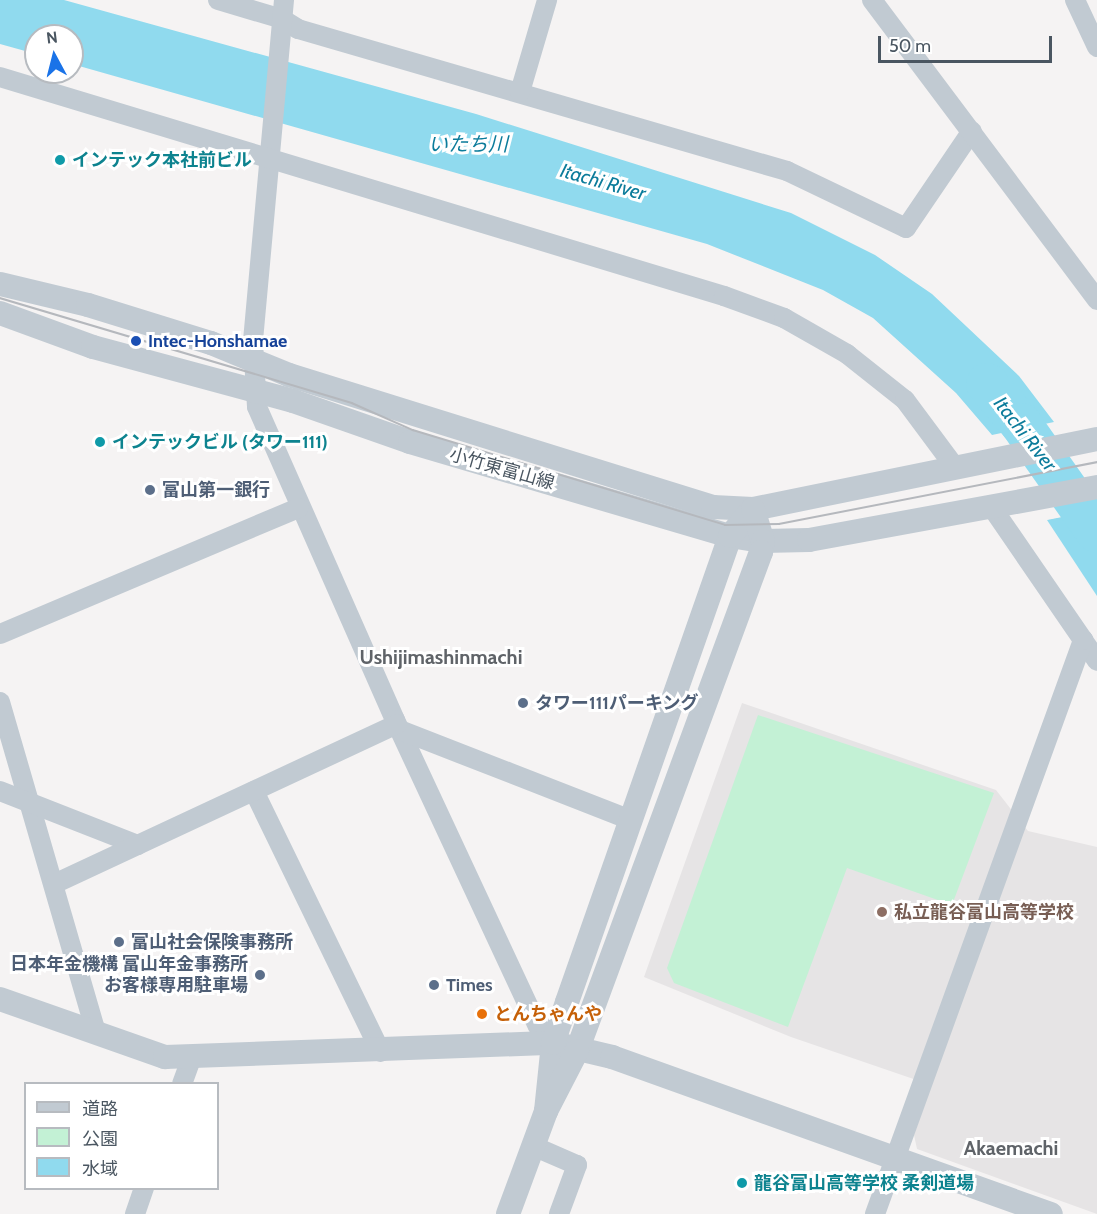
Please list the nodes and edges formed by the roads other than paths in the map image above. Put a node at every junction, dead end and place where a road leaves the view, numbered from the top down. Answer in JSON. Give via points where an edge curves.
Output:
{"nodes":[{"id":1,"x":218,"y":0,"type":"edge"},
{"id":2,"x":547,"y":0,"type":"edge"},
{"id":3,"x":872,"y":0,"type":"edge"},
{"id":4,"x":1074,"y":0,"type":"edge"},
{"id":5,"x":283,"y":10,"type":"edge"},
{"id":6,"x":1097,"y":47,"type":"edge"},
{"id":7,"x":0,"y":77,"type":"edge"},
{"id":8,"x":520,"y":92,"type":"junction"},
{"id":9,"x":972,"y":131,"type":"junction"},
{"id":10,"x":272,"y":150,"type":"junction"},
{"id":11,"x":0,"y":284,"type":"edge"},
{"id":12,"x":1097,"y":300,"type":"edge"},
{"id":13,"x":0,"y":314,"type":"edge"},
{"id":14,"x":254,"y":362,"type":"junction"},
{"id":15,"x":255,"y":394,"type":"junction"},
{"id":16,"x":1094,"y":440,"type":"edge"},
{"id":17,"x":954,"y":466,"type":"junction"},
{"id":18,"x":1097,"y":487,"type":"edge"},
{"id":19,"x":1002,"y":504,"type":"junction"},
{"id":20,"x":299,"y":508,"type":"junction"},
{"id":21,"x":753,"y":509,"type":"junction"},
{"id":22,"x":730,"y":536,"type":"junction"},
{"id":23,"x":763,"y":541,"type":"junction"},
{"id":24,"x":0,"y":634,"type":"edge"},
{"id":25,"x":1083,"y":640,"type":"junction"},
{"id":26,"x":1097,"y":661,"type":"edge"},
{"id":27,"x":0,"y":702,"type":"edge"},
{"id":28,"x":398,"y":727,"type":"junction"},
{"id":29,"x":0,"y":791,"type":"edge"},
{"id":30,"x":254,"y":791,"type":"junction"},
{"id":31,"x":29,"y":801,"type":"junction"},
{"id":32,"x":631,"y":820,"type":"junction"},
{"id":33,"x":138,"y":845,"type":"junction"},
{"id":34,"x":54,"y":884,"type":"junction"},
{"id":35,"x":0,"y":999,"type":"edge"},
{"id":36,"x":96,"y":1033,"type":"junction"},
{"id":37,"x":553,"y":1043,"type":"junction"},
{"id":38,"x":577,"y":1051,"type":"junction"},
{"id":39,"x":381,"y":1052,"type":"junction"},
{"id":40,"x":191,"y":1059,"type":"junction"},
{"id":41,"x":182,"y":1082,"type":"edge"},
{"id":42,"x":546,"y":1111,"type":"junction"},
{"id":43,"x":533,"y":1146,"type":"junction"},
{"id":44,"x":895,"y":1157,"type":"junction"},
{"id":45,"x":143,"y":1190,"type":"edge"},
{"id":46,"x":135,"y":1214,"type":"edge"},
{"id":47,"x":508,"y":1214,"type":"edge"},
{"id":48,"x":559,"y":1214,"type":"edge"},
{"id":49,"x":875,"y":1214,"type":"edge"},
{"id":50,"x":1051,"y":1214,"type":"edge"}],
"edges":[{"from":1,"to":5,"type":"street"},
{"from":2,"to":8,"type":"street"},
{"from":3,"to":9,"type":"street"},
{"from":4,"to":6,"type":"street"},
{"from":5,"to":8,"type":"street","via":[[298,29]]},
{"from":5,"to":10,"type":"street"},
{"from":7,"to":10,"type":"street"},
{"from":8,"to":9,"type":"street","via":[[787,171],[906,228]]},
{"from":9,"to":12,"type":"street"},
{"from":10,"to":14,"type":"street"},
{"from":10,"to":17,"type":"street","via":[[784,318],[847,354],[905,400]]},
{"from":11,"to":14,"type":"street","name":"小竹東富山線","via":[[189,336]]},
{"from":13,"to":15,"type":"street","name":"小竹東富山線","via":[[93,347]]},
{"from":14,"to":15,"type":"street"},
{"from":14,"to":21,"type":"street","name":"小竹東富山線","via":[[713,507]]},
{"from":15,"to":20,"type":"street"},
{"from":15,"to":22,"type":"street","name":"小竹東富山線","via":[[293,401],[410,442]]},
{"from":16,"to":17,"type":"street","name":"小竹東富山線"},
{"from":17,"to":21,"type":"street","name":"小竹東富山線"},
{"from":18,"to":19,"type":"street","name":"小竹東富山線"},
{"from":19,"to":23,"type":"street","name":"小竹東富山線","via":[[809,540]]},
{"from":19,"to":25,"type":"street"},
{"from":20,"to":24,"type":"street"},
{"from":20,"to":28,"type":"street"},
{"from":21,"to":22,"type":"street"},
{"from":21,"to":23,"type":"street"},
{"from":22,"to":23,"type":"street","name":"小竹東富山線"},
{"from":22,"to":32,"type":"street"},
{"from":23,"to":38,"type":"street"},
{"from":25,"to":26,"type":"street"},
{"from":25,"to":44,"type":"street"},
{"from":27,"to":31,"type":"street"},
{"from":28,"to":30,"type":"street"},
{"from":28,"to":32,"type":"street"},
{"from":28,"to":37,"type":"street","via":[[538,1026]]},
{"from":29,"to":31,"type":"street"},
{"from":30,"to":33,"type":"street"},
{"from":30,"to":39,"type":"street"},
{"from":31,"to":33,"type":"street"},
{"from":31,"to":34,"type":"street"},
{"from":32,"to":37,"type":"street"},
{"from":33,"to":34,"type":"street"},
{"from":34,"to":36,"type":"street"},
{"from":35,"to":36,"type":"street"},
{"from":36,"to":40,"type":"street","via":[[165,1057]]},
{"from":37,"to":38,"type":"street"},
{"from":37,"to":39,"type":"street"},
{"from":37,"to":42,"type":"street"},
{"from":38,"to":42,"type":"street"},
{"from":38,"to":44,"type":"street","via":[[612,1057]]},
{"from":39,"to":40,"type":"street"},
{"from":40,"to":41,"type":"street"},
{"from":42,"to":43,"type":"street"},
{"from":43,"to":47,"type":"street"},
{"from":43,"to":48,"type":"street","via":[[577,1165]]},
{"from":44,"to":49,"type":"street"},
{"from":44,"to":50,"type":"street"},
{"from":45,"to":46,"type":"street"}]}
